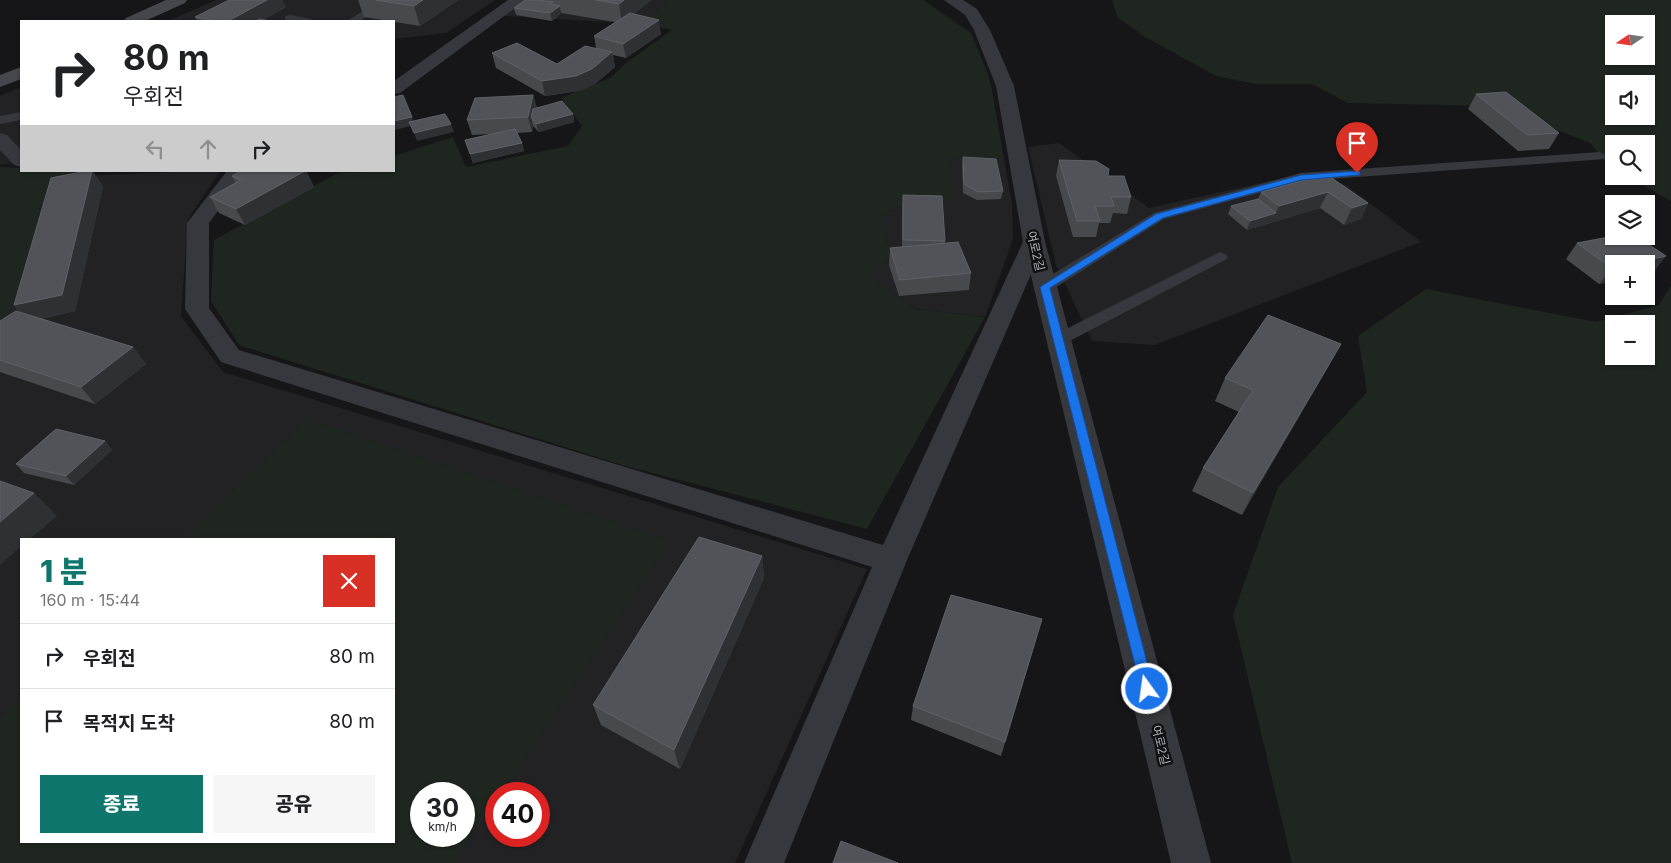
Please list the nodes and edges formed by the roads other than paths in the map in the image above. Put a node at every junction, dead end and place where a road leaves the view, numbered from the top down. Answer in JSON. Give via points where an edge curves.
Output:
{"nodes":[{"id":1,"x":180,"y":0,"type":"edge"},
{"id":2,"x":387,"y":0,"type":"edge"},
{"id":3,"x":518,"y":0,"type":"edge"},
{"id":4,"x":952,"y":0,"type":"edge"},
{"id":5,"x":290,"y":18,"type":"dead end"},
{"id":6,"x":134,"y":20,"type":"edge"},
{"id":7,"x":301,"y":20,"type":"edge"},
{"id":8,"x":354,"y":20,"type":"edge"},
{"id":9,"x":20,"y":72,"type":"edge"},
{"id":10,"x":0,"y":82,"type":"edge"},
{"id":11,"x":395,"y":88,"type":"edge"},
{"id":12,"x":20,"y":116,"type":"edge"},
{"id":13,"x":0,"y":120,"type":"edge"},
{"id":14,"x":0,"y":139,"type":"edge"},
{"id":15,"x":1600,"y":156,"type":"dead end"},
{"id":16,"x":20,"y":160,"type":"edge"},
{"id":17,"x":237,"y":172,"type":"edge"},
{"id":18,"x":1034,"y":242,"type":"junction"},
{"id":19,"x":1220,"y":257,"type":"dead end"},
{"id":20,"x":1044,"y":287,"type":"junction"},
{"id":21,"x":1058,"y":340,"type":"junction"},
{"id":22,"x":891,"y":560,"type":"junction"},
{"id":23,"x":764,"y":863,"type":"edge"},
{"id":24,"x":1191,"y":863,"type":"edge"}],
"edges":[{"from":1,"to":6,"type":"main road"},
{"from":2,"to":8,"type":"lane"},
{"from":3,"to":11,"type":"street"},
{"from":4,"to":18,"type":"street","name":"여로2길","via":[[971,12],[1006,86]]},
{"from":5,"to":7,"type":"lane"},
{"from":9,"to":10,"type":"main road"},
{"from":12,"to":13,"type":"lane"},
{"from":14,"to":16,"type":"street"},
{"from":15,"to":20,"type":"lane","via":[[1301,177],[1160,216]]},
{"from":17,"to":22,"type":"street","via":[[198,223],[197,309],[230,356]]},
{"from":18,"to":20,"type":"street","name":"여로2길"},
{"from":18,"to":22,"type":"street"},
{"from":19,"to":21,"type":"lane"},
{"from":20,"to":21,"type":"street","name":"여로2길"},
{"from":21,"to":24,"type":"street","name":"여로2길"},
{"from":22,"to":23,"type":"street"}]}
